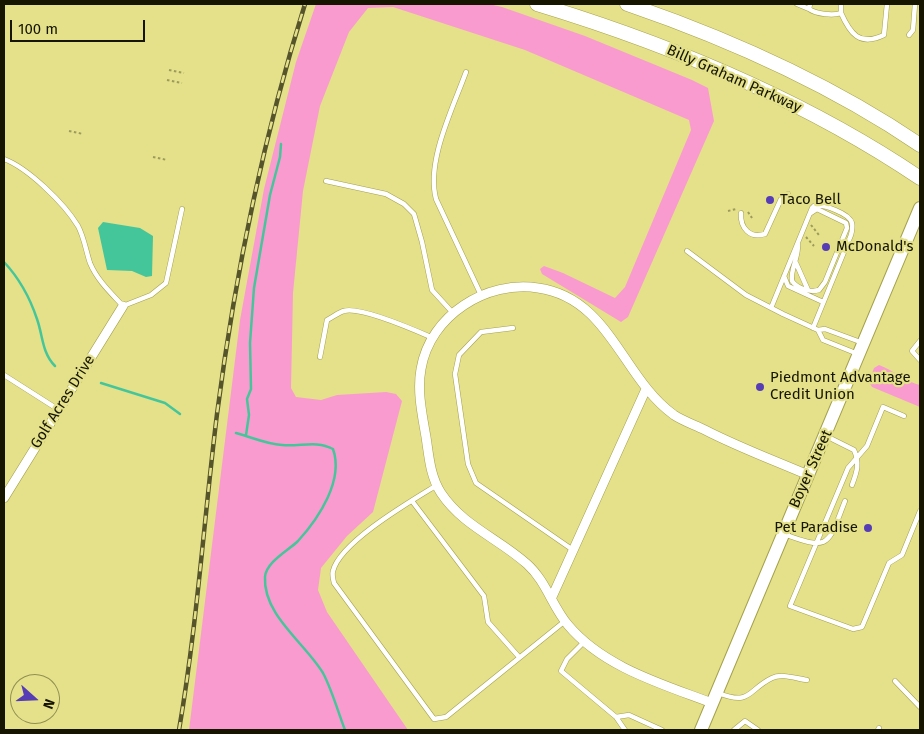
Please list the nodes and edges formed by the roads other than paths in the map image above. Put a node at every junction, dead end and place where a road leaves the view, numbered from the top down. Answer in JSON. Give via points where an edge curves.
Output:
{"nodes":[{"id":1,"x":537,"y":4,"type":"edge"},
{"id":2,"x":627,"y":4,"type":"edge"},
{"id":3,"x":797,"y":4,"type":"edge"},
{"id":4,"x":842,"y":4,"type":"edge"},
{"id":5,"x":887,"y":4,"type":"edge"},
{"id":6,"x":915,"y":4,"type":"edge"},
{"id":7,"x":809,"y":6,"type":"edge"},
{"id":8,"x":841,"y":13,"type":"junction"},
{"id":9,"x":910,"y":35,"type":"dead end"},
{"id":10,"x":466,"y":72,"type":"dead end"},
{"id":11,"x":920,"y":145,"type":"edge"},
{"id":12,"x":4,"y":159,"type":"edge"},
{"id":13,"x":920,"y":178,"type":"edge"},
{"id":14,"x":326,"y":181,"type":"dead end"},
{"id":15,"x":788,"y":194,"type":"dead end"},
{"id":16,"x":920,"y":208,"type":"edge"},
{"id":17,"x":182,"y":209,"type":"dead end"},
{"id":18,"x":741,"y":213,"type":"dead end"},
{"id":19,"x":810,"y":213,"type":"junction"},
{"id":20,"x":798,"y":242,"type":"junction"},
{"id":21,"x":687,"y":251,"type":"dead end"},
{"id":22,"x":796,"y":262,"type":"junction"},
{"id":23,"x":784,"y":275,"type":"junction"},
{"id":24,"x":808,"y":290,"type":"junction"},
{"id":25,"x":481,"y":296,"type":"junction"},
{"id":26,"x":823,"y":302,"type":"junction"},
{"id":27,"x":123,"y":306,"type":"junction"},
{"id":28,"x":771,"y":308,"type":"junction"},
{"id":29,"x":453,"y":313,"type":"junction"},
{"id":30,"x":513,"y":328,"type":"dead end"},
{"id":31,"x":812,"y":328,"type":"junction"},
{"id":32,"x":818,"y":330,"type":"junction"},
{"id":33,"x":433,"y":338,"type":"junction"},
{"id":34,"x":920,"y":341,"type":"edge"},
{"id":35,"x":865,"y":343,"type":"junction"},
{"id":36,"x":860,"y":355,"type":"junction"},
{"id":37,"x":320,"y":357,"type":"dead end"},
{"id":38,"x":920,"y":360,"type":"edge"},
{"id":39,"x":4,"y":375,"type":"edge"},
{"id":40,"x":646,"y":388,"type":"junction"},
{"id":41,"x":59,"y":410,"type":"junction"},
{"id":42,"x":904,"y":416,"type":"dead end"},
{"id":43,"x":826,"y":436,"type":"junction"},
{"id":44,"x":858,"y":459,"type":"junction"},
{"id":45,"x":808,"y":474,"type":"junction"},
{"id":46,"x":437,"y":485,"type":"junction"},
{"id":47,"x":852,"y":485,"type":"dead end"},
{"id":48,"x":4,"y":498,"type":"edge"},
{"id":49,"x":412,"y":501,"type":"junction"},
{"id":50,"x":846,"y":501,"type":"dead end"},
{"id":51,"x":920,"y":511,"type":"edge"},
{"id":52,"x":783,"y":534,"type":"junction"},
{"id":53,"x":815,"y":544,"type":"junction"},
{"id":54,"x":573,"y":550,"type":"junction"},
{"id":55,"x":552,"y":597,"type":"junction"},
{"id":56,"x":565,"y":621,"type":"junction"},
{"id":57,"x":584,"y":642,"type":"junction"},
{"id":58,"x":519,"y":657,"type":"junction"},
{"id":59,"x":808,"y":680,"type":"dead end"},
{"id":60,"x":895,"y":681,"type":"dead end"},
{"id":61,"x":715,"y":697,"type":"junction"},
{"id":62,"x":920,"y":707,"type":"edge"},
{"id":63,"x":616,"y":717,"type":"junction"},
{"id":64,"x":624,"y":730,"type":"edge"},
{"id":65,"x":662,"y":730,"type":"edge"},
{"id":66,"x":701,"y":730,"type":"edge"},
{"id":67,"x":734,"y":730,"type":"edge"},
{"id":68,"x":758,"y":730,"type":"edge"}],
"edges":[{"from":1,"to":13,"type":"highway","name":"Billy Graham Parkway","via":[[627,34],[763,88],[844,130]]},
{"from":2,"to":11,"type":"highway","name":"Billy Graham Parkway","via":[[775,62],[858,106]]},
{"from":3,"to":7,"type":"lane"},
{"from":4,"to":8,"type":"lane"},
{"from":5,"to":8,"type":"lane","via":[[884,35],[875,40],[864,40],[849,31]]},
{"from":6,"to":9,"type":"lane"},
{"from":7,"to":8,"type":"lane","via":[[821,13]]},
{"from":10,"to":25,"type":"lane","via":[[442,142],[433,187]]},
{"from":12,"to":27,"type":"lane","via":[[36,180],[67,211],[78,227],[91,265],[104,286]]},
{"from":14,"to":29,"type":"lane","via":[[386,194],[414,214],[432,290]]},
{"from":15,"to":18,"type":"lane","via":[[781,198],[765,234],[760,236],[744,229]]},
{"from":16,"to":35,"type":"main road","name":"Boyer Street"},
{"from":17,"to":27,"type":"lane","via":[[166,282],[151,295]]},
{"from":19,"to":20,"type":"lane"},
{"from":19,"to":24,"type":"lane","via":[[820,210],[844,221],[847,228],[822,287],[814,292]]},
{"from":19,"to":26,"type":"lane","via":[[814,206],[822,206],[848,217],[852,222],[851,236]]},
{"from":20,"to":22,"type":"lane"},
{"from":20,"to":23,"type":"lane"},
{"from":21,"to":28,"type":"lane","via":[[746,295]]},
{"from":22,"to":24,"type":"lane"},
{"from":22,"to":24,"type":"lane","via":[[792,280]]},
{"from":23,"to":26,"type":"lane","via":[[788,286]]},
{"from":23,"to":28,"type":"lane"},
{"from":25,"to":29,"type":"street"},
{"from":25,"to":40,"type":"street","via":[[505,288],[522,287],[539,288],[570,298],[608,331]]},
{"from":26,"to":31,"type":"lane"},
{"from":27,"to":41,"type":"street","name":"Golf Acres Drive"},
{"from":28,"to":31,"type":"lane"},
{"from":29,"to":33,"type":"street"},
{"from":30,"to":54,"type":"lane","via":[[481,332],[459,355],[455,374],[468,464],[476,483]]},
{"from":31,"to":32,"type":"lane"},
{"from":32,"to":35,"type":"lane","via":[[825,329]]},
{"from":32,"to":36,"type":"lane","via":[[823,340]]},
{"from":33,"to":37,"type":"lane","via":[[371,315],[346,310],[327,320]]},
{"from":33,"to":46,"type":"street","via":[[421,366],[420,397]]},
{"from":34,"to":38,"type":"lane","via":[[912,351]]},
{"from":35,"to":36,"type":"main road","name":"Boyer Street"},
{"from":36,"to":43,"type":"main road","name":"Boyer Street"},
{"from":39,"to":41,"type":"lane"},
{"from":40,"to":45,"type":"street","via":[[675,416],[729,443]]},
{"from":40,"to":54,"type":"street"},
{"from":41,"to":48,"type":"street","name":"Golf Acres Drive"},
{"from":42,"to":44,"type":"lane","via":[[883,407]]},
{"from":43,"to":44,"type":"lane","via":[[854,450]]},
{"from":43,"to":45,"type":"main road","name":"Boyer Street"},
{"from":44,"to":47,"type":"lane"},
{"from":44,"to":53,"type":"lane","via":[[848,468]]},
{"from":45,"to":52,"type":"main road","name":"Boyer Street"},
{"from":46,"to":49,"type":"lane"},
{"from":46,"to":55,"type":"street","via":[[451,508],[463,519],[529,565]]},
{"from":49,"to":58,"type":"lane","via":[[484,596],[488,622]]},
{"from":49,"to":58,"type":"lane","via":[[348,548],[333,571],[334,583],[434,719],[446,717]]},
{"from":50,"to":53,"type":"lane","via":[[830,536],[823,543]]},
{"from":51,"to":53,"type":"lane","via":[[902,556],[890,563],[862,627],[853,629],[790,606]]},
{"from":52,"to":53,"type":"lane"},
{"from":52,"to":61,"type":"main road","name":"Boyer Street"},
{"from":54,"to":55,"type":"street"},
{"from":55,"to":56,"type":"street"},
{"from":56,"to":57,"type":"street"},
{"from":56,"to":58,"type":"lane"},
{"from":57,"to":61,"type":"street","via":[[594,651],[640,674]]},
{"from":57,"to":63,"type":"lane","via":[[567,659],[561,671]]},
{"from":59,"to":61,"type":"lane","via":[[781,676],[772,678],[752,694],[738,698]]},
{"from":60,"to":62,"type":"lane"},
{"from":61,"to":66,"type":"main road","name":"Boyer Street"},
{"from":63,"to":64,"type":"lane"},
{"from":63,"to":65,"type":"lane","via":[[629,715]]},
{"from":67,"to":68,"type":"lane","via":[[745,721]]}]}
